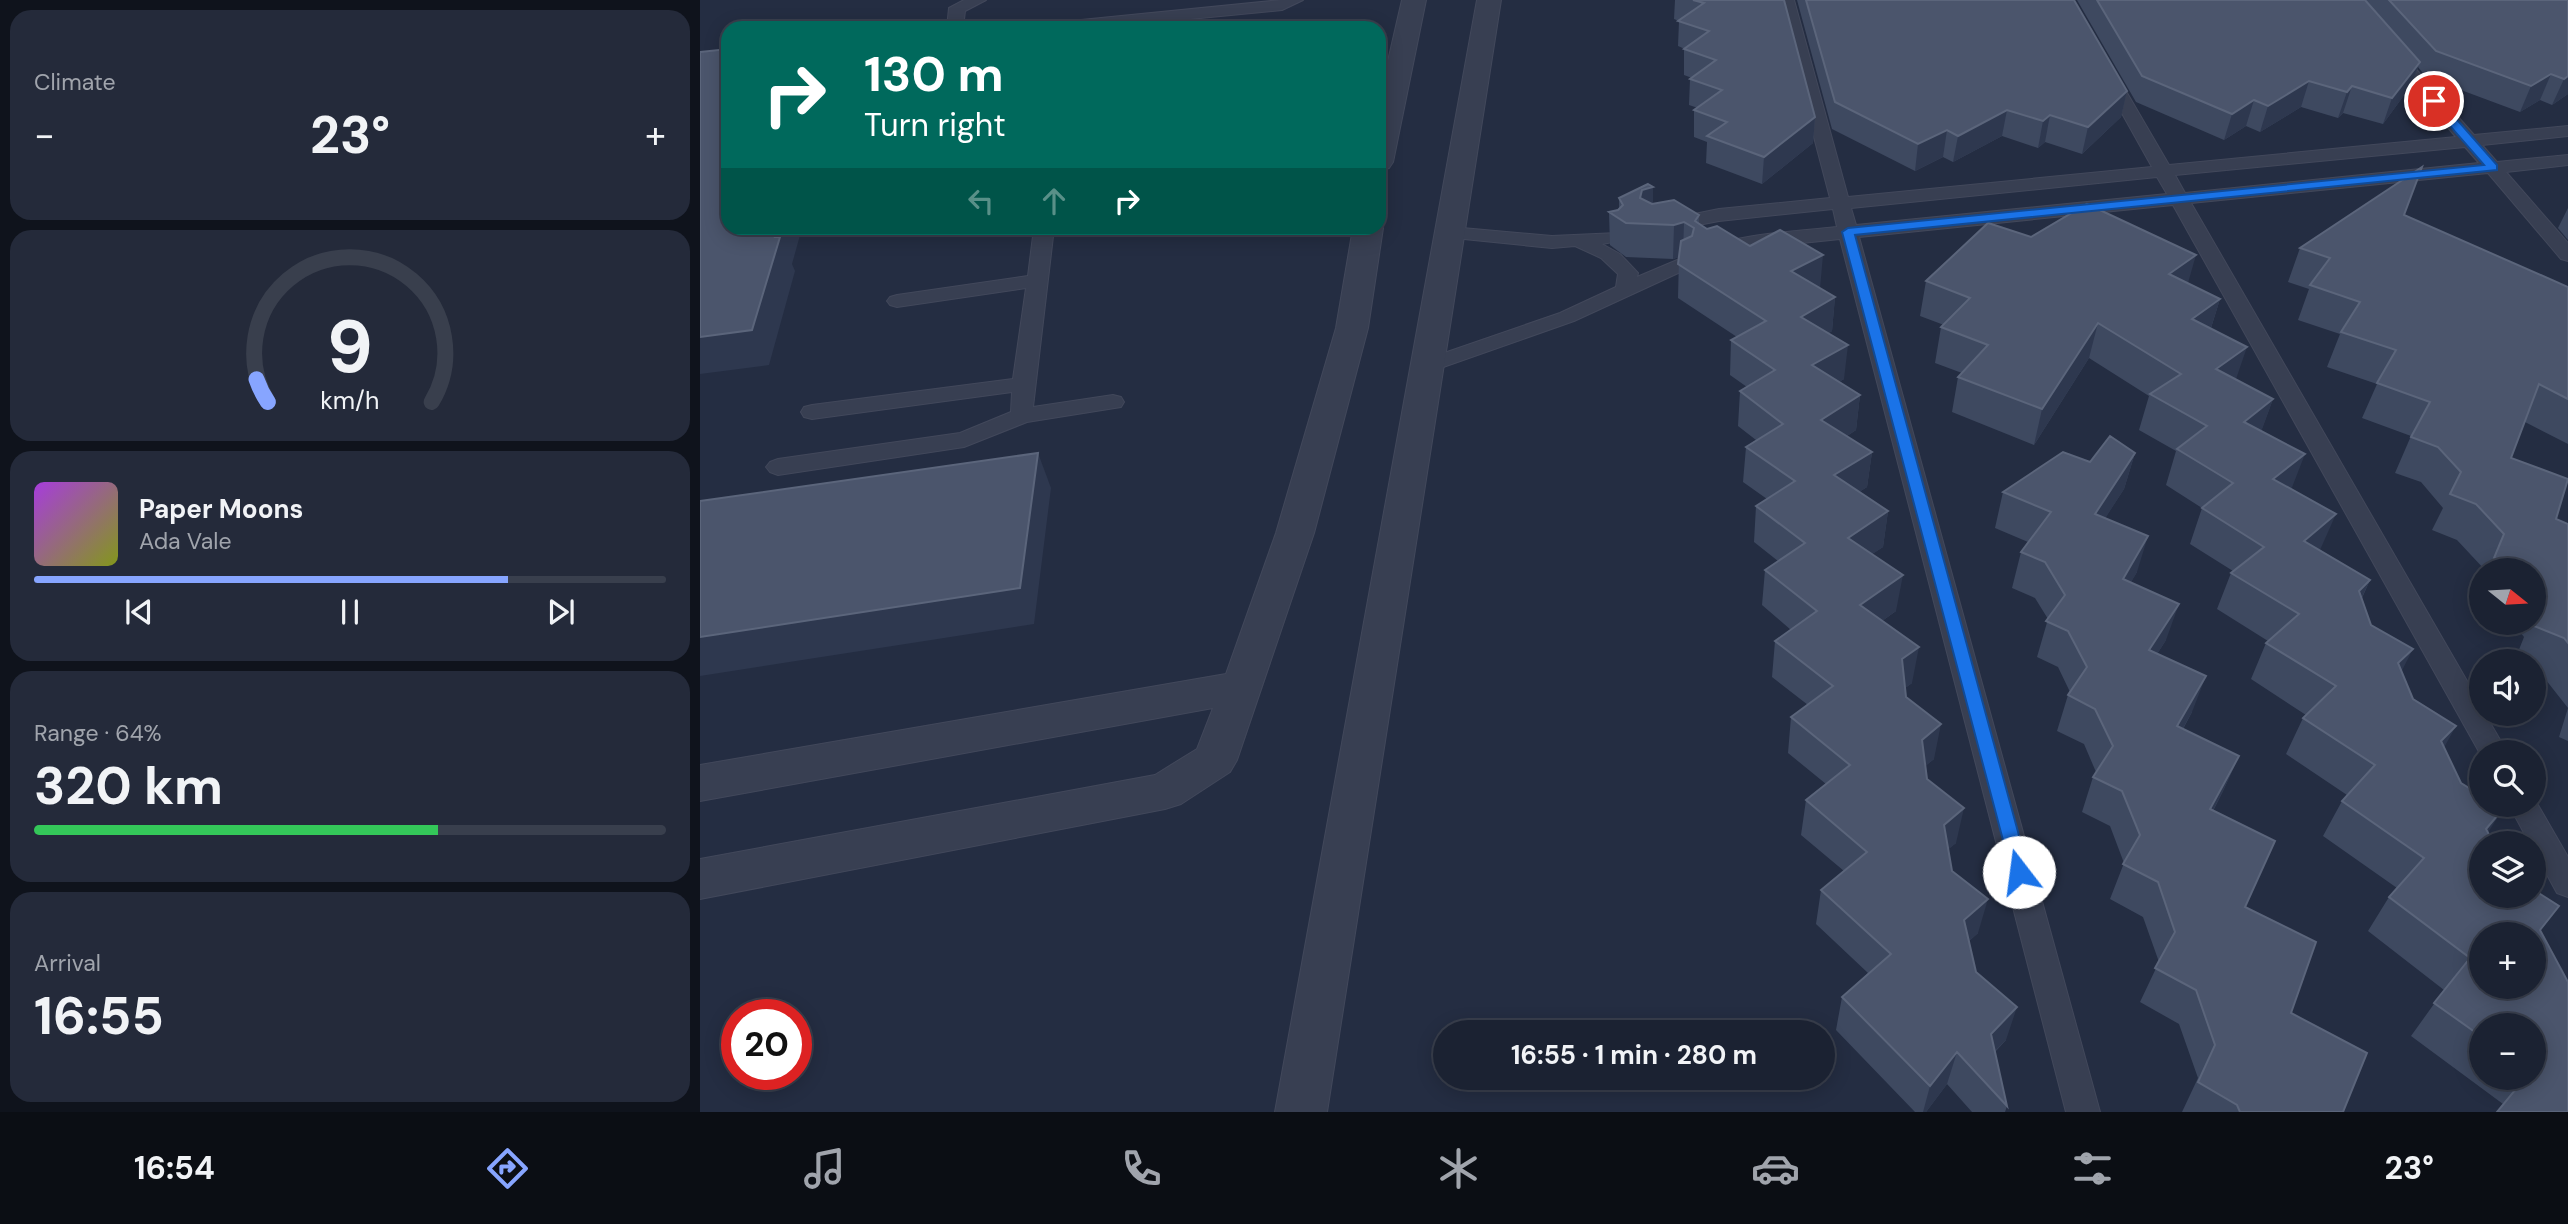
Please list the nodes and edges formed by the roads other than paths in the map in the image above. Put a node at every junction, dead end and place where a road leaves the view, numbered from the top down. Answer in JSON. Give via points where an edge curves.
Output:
{"nodes":[{"id":1,"x":978,"y":0,"type":"edge"},
{"id":2,"x":1295,"y":0,"type":"edge"},
{"id":3,"x":1414,"y":0,"type":"edge"},
{"id":4,"x":1489,"y":0,"type":"edge"},
{"id":5,"x":1786,"y":0,"type":"edge"},
{"id":6,"x":956,"y":21,"type":"edge"},
{"id":7,"x":1121,"y":21,"type":"edge"},
{"id":8,"x":2382,"y":40,"type":"edge"},
{"id":9,"x":2099,"y":57,"type":"edge"},
{"id":10,"x":1386,"y":106,"type":"edge"},
{"id":11,"x":2568,"y":131,"type":"edge"},
{"id":12,"x":2469,"y":141,"type":"junction"},
{"id":13,"x":2568,"y":160,"type":"edge"},
{"id":14,"x":2492,"y":168,"type":"junction"},
{"id":15,"x":2163,"y":171,"type":"junction"},
{"id":16,"x":2179,"y":199,"type":"junction"},
{"id":17,"x":1840,"y":203,"type":"junction"},
{"id":18,"x":1719,"y":215,"type":"junction"},
{"id":19,"x":1651,"y":229,"type":"edge"},
{"id":20,"x":1848,"y":232,"type":"junction"},
{"id":21,"x":1451,"y":233,"type":"junction"},
{"id":22,"x":1043,"y":235,"type":"edge"},
{"id":23,"x":1367,"y":235,"type":"edge"},
{"id":24,"x":1611,"y":237,"type":"dead end"},
{"id":25,"x":1575,"y":240,"type":"junction"},
{"id":26,"x":1732,"y":245,"type":"junction"},
{"id":27,"x":1707,"y":254,"type":"edge"},
{"id":28,"x":2568,"y":255,"type":"edge"},
{"id":29,"x":1682,"y":264,"type":"edge"},
{"id":30,"x":1036,"y":281,"type":"junction"},
{"id":31,"x":1626,"y":290,"type":"junction"},
{"id":32,"x":897,"y":301,"type":"dead end"},
{"id":33,"x":1429,"y":366,"type":"junction"},
{"id":34,"x":1023,"y":384,"type":"junction"},
{"id":35,"x":1113,"y":402,"type":"dead end"},
{"id":36,"x":811,"y":412,"type":"dead end"},
{"id":37,"x":1022,"y":416,"type":"junction"},
{"id":38,"x":778,"y":467,"type":"dead end"},
{"id":39,"x":1242,"y":687,"type":"junction"},
{"id":40,"x":2486,"y":740,"type":"edge"},
{"id":41,"x":700,"y":783,"type":"edge"},
{"id":42,"x":2530,"y":817,"type":"edge"},
{"id":43,"x":700,"y":879,"type":"edge"},
{"id":44,"x":2568,"y":884,"type":"edge"},
{"id":45,"x":1301,"y":1112,"type":"edge"},
{"id":46,"x":2084,"y":1112,"type":"edge"}],
"edges":[{"from":1,"to":6,"type":"lane","via":[[957,8]]},
{"from":2,"to":7,"type":"lane"},
{"from":3,"to":10,"type":"street"},
{"from":4,"to":21,"type":"street"},
{"from":5,"to":17,"type":"lane"},
{"from":8,"to":12,"type":"lane"},
{"from":9,"to":15,"type":"lane"},
{"from":11,"to":12,"type":"lane"},
{"from":12,"to":14,"type":"lane"},
{"from":12,"to":15,"type":"lane"},
{"from":13,"to":14,"type":"lane"},
{"from":14,"to":16,"type":"lane"},
{"from":14,"to":28,"type":"lane"},
{"from":15,"to":16,"type":"lane"},
{"from":15,"to":17,"type":"lane"},
{"from":16,"to":20,"type":"lane"},
{"from":16,"to":40,"type":"lane"},
{"from":17,"to":18,"type":"lane"},
{"from":17,"to":20,"type":"lane"},
{"from":18,"to":19,"type":"lane"},
{"from":18,"to":26,"type":"lane","via":[[1711,227],[1713,236]]},
{"from":20,"to":26,"type":"lane"},
{"from":20,"to":46,"type":"lane"},
{"from":21,"to":25,"type":"lane"},
{"from":21,"to":33,"type":"street"},
{"from":22,"to":30,"type":"lane"},
{"from":23,"to":39,"type":"street","via":[[1349,341],[1295,533]]},
{"from":24,"to":25,"type":"lane"},
{"from":25,"to":31,"type":"lane","via":[[1612,254],[1628,273]]},
{"from":26,"to":27,"type":"lane"},
{"from":29,"to":31,"type":"lane"},
{"from":30,"to":32,"type":"lane"},
{"from":30,"to":34,"type":"lane"},
{"from":31,"to":33,"type":"lane","via":[[1567,317]]},
{"from":33,"to":45,"type":"street"},
{"from":34,"to":36,"type":"lane"},
{"from":34,"to":37,"type":"lane"},
{"from":35,"to":37,"type":"lane"},
{"from":37,"to":38,"type":"lane","via":[[964,440]]},
{"from":39,"to":41,"type":"street"},
{"from":39,"to":43,"type":"street","via":[[1215,760],[1165,791]]},
{"from":42,"to":44,"type":"lane"}]}
